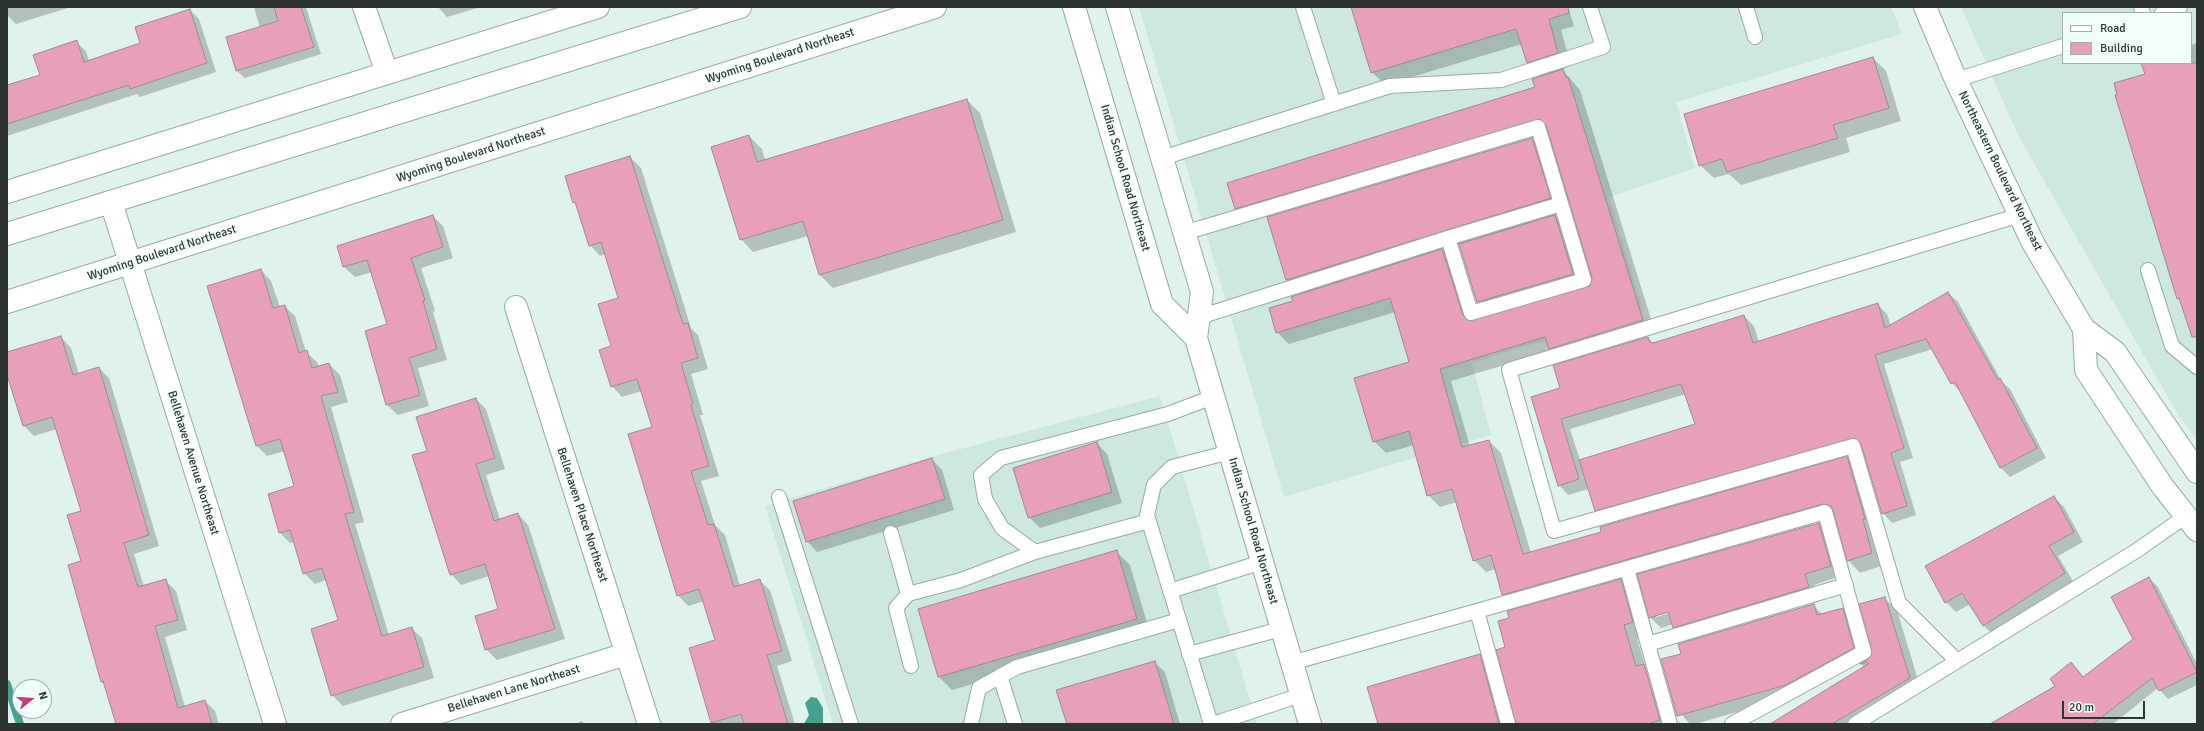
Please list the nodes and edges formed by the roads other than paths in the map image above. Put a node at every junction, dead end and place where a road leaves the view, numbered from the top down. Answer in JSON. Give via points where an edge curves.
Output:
{"nodes":[{"id":1,"x":364,"y":7,"type":"edge"},
{"id":2,"x":598,"y":7,"type":"edge"},
{"id":3,"x":740,"y":7,"type":"edge"},
{"id":4,"x":935,"y":7,"type":"edge"},
{"id":5,"x":1074,"y":7,"type":"edge"},
{"id":6,"x":1117,"y":7,"type":"edge"},
{"id":7,"x":1303,"y":7,"type":"edge"},
{"id":8,"x":1590,"y":7,"type":"edge"},
{"id":9,"x":1746,"y":7,"type":"edge"},
{"id":10,"x":1925,"y":7,"type":"edge"},
{"id":11,"x":2180,"y":7,"type":"edge"},
{"id":12,"x":2165,"y":12,"type":"edge"},
{"id":13,"x":1755,"y":37,"type":"dead end"},
{"id":14,"x":2062,"y":46,"type":"edge"},
{"id":15,"x":387,"y":73,"type":"junction"},
{"id":16,"x":1956,"y":80,"type":"junction"},
{"id":17,"x":1334,"y":104,"type":"junction"},
{"id":18,"x":1162,"y":158,"type":"junction"},
{"id":19,"x":7,"y":192,"type":"edge"},
{"id":20,"x":111,"y":202,"type":"junction"},
{"id":21,"x":1561,"y":204,"type":"junction"},
{"id":22,"x":2020,"y":215,"type":"junction"},
{"id":23,"x":1184,"y":233,"type":"junction"},
{"id":24,"x":7,"y":234,"type":"edge"},
{"id":25,"x":1448,"y":238,"type":"junction"},
{"id":26,"x":131,"y":263,"type":"junction"},
{"id":27,"x":2148,"y":270,"type":"dead end"},
{"id":28,"x":7,"y":302,"type":"edge"},
{"id":29,"x":516,"y":307,"type":"dead end"},
{"id":30,"x":1198,"y":328,"type":"junction"},
{"id":31,"x":2084,"y":329,"type":"junction"},
{"id":32,"x":2197,"y":367,"type":"edge"},
{"id":33,"x":1213,"y":397,"type":"junction"},
{"id":34,"x":1230,"y":452,"type":"junction"},
{"id":35,"x":2197,"y":472,"type":"edge"},
{"id":36,"x":779,"y":498,"type":"dead end"},
{"id":37,"x":1149,"y":521,"type":"junction"},
{"id":38,"x":2193,"y":523,"type":"edge"},
{"id":39,"x":890,"y":533,"type":"dead end"},
{"id":40,"x":1035,"y":552,"type":"junction"},
{"id":41,"x":1262,"y":562,"type":"junction"},
{"id":42,"x":1627,"y":569,"type":"junction"},
{"id":43,"x":1846,"y":585,"type":"junction"},
{"id":44,"x":1170,"y":591,"type":"junction"},
{"id":45,"x":908,"y":594,"type":"junction"},
{"id":46,"x":1477,"y":611,"type":"junction"},
{"id":47,"x":1179,"y":620,"type":"junction"},
{"id":48,"x":1281,"y":628,"type":"junction"},
{"id":49,"x":1648,"y":644,"type":"junction"},
{"id":50,"x":626,"y":654,"type":"junction"},
{"id":51,"x":1190,"y":654,"type":"junction"},
{"id":52,"x":1957,"y":661,"type":"junction"},
{"id":53,"x":1291,"y":663,"type":"junction"},
{"id":54,"x":912,"y":666,"type":"dead end"},
{"id":55,"x":1000,"y":676,"type":"junction"},
{"id":56,"x":1301,"y":695,"type":"junction"},
{"id":57,"x":275,"y":724,"type":"edge"},
{"id":58,"x":402,"y":724,"type":"edge"},
{"id":59,"x":648,"y":724,"type":"edge"},
{"id":60,"x":851,"y":724,"type":"edge"},
{"id":61,"x":971,"y":724,"type":"edge"},
{"id":62,"x":1015,"y":724,"type":"edge"},
{"id":63,"x":1212,"y":724,"type":"edge"},
{"id":64,"x":1310,"y":724,"type":"edge"},
{"id":65,"x":1508,"y":724,"type":"edge"},
{"id":66,"x":1670,"y":724,"type":"edge"},
{"id":67,"x":1732,"y":724,"type":"edge"},
{"id":68,"x":1855,"y":724,"type":"edge"}],
"edges":[{"from":1,"to":15,"type":"street"},
{"from":2,"to":15,"type":"street"},
{"from":3,"to":20,"type":"street"},
{"from":4,"to":26,"type":"street","name":"Wyoming Boulevard Northeast"},
{"from":5,"to":30,"type":"street","name":"Indian School Road Northeast","via":[[1162,304]]},
{"from":6,"to":18,"type":"street","name":"Indian School Road Northeast"},
{"from":7,"to":17,"type":"lane"},
{"from":8,"to":17,"type":"lane","via":[[1603,47],[1501,80],[1390,86]]},
{"from":9,"to":13,"type":"lane"},
{"from":10,"to":16,"type":"street","name":"Northeastern Boulevard Northeast"},
{"from":11,"to":12,"type":"lane"},
{"from":14,"to":16,"type":"lane"},
{"from":15,"to":19,"type":"street"},
{"from":16,"to":22,"type":"street","name":"Northeastern Boulevard Northeast"},
{"from":17,"to":18,"type":"lane"},
{"from":18,"to":23,"type":"street","name":"Indian School Road Northeast"},
{"from":20,"to":24,"type":"street"},
{"from":20,"to":26,"type":"street","name":"Bellehaven Avenue Northeast"},
{"from":21,"to":23,"type":"lane","via":[[1538,127]]},
{"from":21,"to":25,"type":"lane"},
{"from":21,"to":25,"type":"lane","via":[[1584,280],[1471,313]]},
{"from":22,"to":31,"type":"street","name":"Northeastern Boulevard Northeast","via":[[2033,243]]},
{"from":22,"to":52,"type":"lane","via":[[1509,370],[1554,531],[1853,446],[1899,603]]},
{"from":23,"to":30,"type":"street","name":"Indian School Road Northeast","via":[[1202,292]]},
{"from":25,"to":30,"type":"lane"},
{"from":26,"to":28,"type":"street","name":"Wyoming Boulevard Northeast"},
{"from":26,"to":57,"type":"street","name":"Bellehaven Avenue Northeast"},
{"from":27,"to":32,"type":"lane","via":[[2172,346]]},
{"from":29,"to":50,"type":"street","name":"Bellehaven Place Northeast"},
{"from":30,"to":33,"type":"street","name":"Indian School Road Northeast"},
{"from":31,"to":35,"type":"street","name":"Northeastern Boulevard Northeast","via":[[2115,352]]},
{"from":31,"to":38,"type":"street","name":"Northeastern Boulevard Northeast","via":[[2086,370],[2163,487]]},
{"from":33,"to":34,"type":"street","name":"Indian School Road Northeast"},
{"from":33,"to":40,"type":"lane","via":[[1168,414],[1001,458],[982,475],[984,499],[1002,528]]},
{"from":34,"to":37,"type":"lane","via":[[1172,467],[1154,485],[1147,516]]},
{"from":34,"to":41,"type":"street","name":"Indian School Road Northeast"},
{"from":36,"to":60,"type":"lane"},
{"from":37,"to":40,"type":"lane"},
{"from":37,"to":44,"type":"lane"},
{"from":38,"to":52,"type":"lane","via":[[2136,551]]},
{"from":39,"to":45,"type":"lane"},
{"from":40,"to":45,"type":"lane","via":[[961,580]]},
{"from":41,"to":44,"type":"lane"},
{"from":41,"to":48,"type":"street","name":"Indian School Road Northeast"},
{"from":42,"to":43,"type":"lane","via":[[1825,512]]},
{"from":42,"to":46,"type":"lane"},
{"from":42,"to":49,"type":"lane"},
{"from":43,"to":49,"type":"lane"},
{"from":43,"to":67,"type":"lane","via":[[1864,652]]},
{"from":44,"to":47,"type":"lane"},
{"from":45,"to":54,"type":"lane","via":[[896,608]]},
{"from":46,"to":53,"type":"lane"},
{"from":46,"to":65,"type":"lane"},
{"from":47,"to":51,"type":"lane"},
{"from":47,"to":55,"type":"lane","via":[[1017,667]]},
{"from":48,"to":51,"type":"lane"},
{"from":48,"to":53,"type":"street","name":"Indian School Road Northeast"},
{"from":49,"to":66,"type":"lane"},
{"from":50,"to":58,"type":"street","name":"Bellehaven Lane Northeast"},
{"from":50,"to":59,"type":"street","name":"Bellehaven Place Northeast"},
{"from":51,"to":63,"type":"lane"},
{"from":52,"to":68,"type":"lane"},
{"from":53,"to":56,"type":"street","name":"Indian School Road Northeast"},
{"from":55,"to":61,"type":"lane","via":[[979,688]]},
{"from":55,"to":62,"type":"lane"},
{"from":56,"to":63,"type":"lane"},
{"from":56,"to":64,"type":"street","name":"Indian School Road Northeast"}]}
